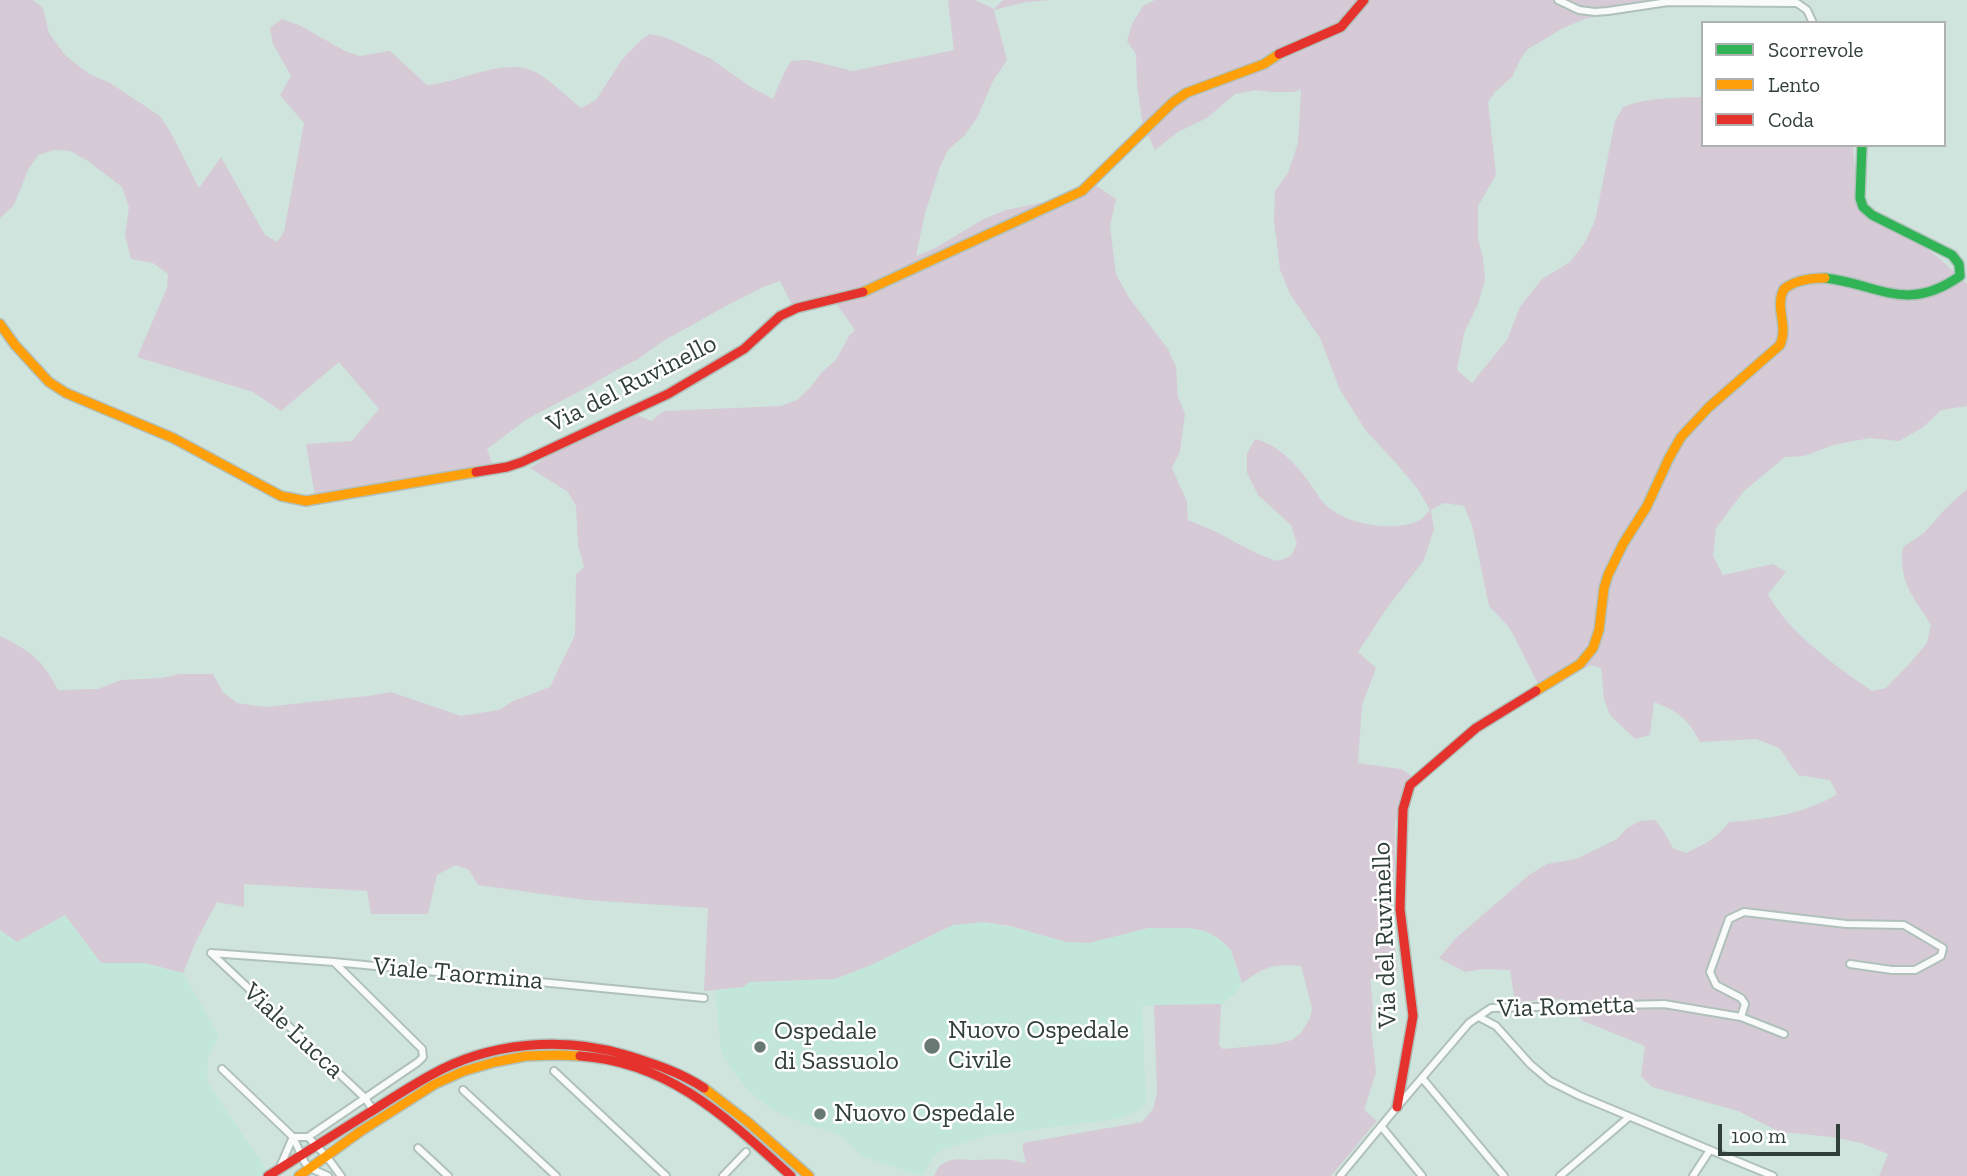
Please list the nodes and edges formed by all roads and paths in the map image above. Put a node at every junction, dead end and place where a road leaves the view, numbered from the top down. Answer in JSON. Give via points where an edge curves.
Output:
{"nodes":[{"id":1,"x":1364,"y":0,"type":"edge"},
{"id":2,"x":1558,"y":0,"type":"edge"},
{"id":3,"x":1812,"y":21,"type":"edge"},
{"id":4,"x":1862,"y":147,"type":"edge"},
{"id":5,"x":0,"y":324,"type":"edge"},
{"id":6,"x":211,"y":953,"type":"joint"},
{"id":7,"x":334,"y":962,"type":"junction"},
{"id":8,"x":1850,"y":964,"type":"dead end"},
{"id":9,"x":705,"y":998,"type":"dead end"},
{"id":10,"x":1479,"y":1017,"type":"junction"},
{"id":11,"x":1741,"y":1017,"type":"junction"},
{"id":12,"x":1784,"y":1034,"type":"dead end"},
{"id":13,"x":222,"y":1069,"type":"dead end"},
{"id":14,"x":554,"y":1072,"type":"dead end"},
{"id":15,"x":1422,"y":1077,"type":"junction"},
{"id":16,"x":463,"y":1090,"type":"dead end"},
{"id":17,"x":365,"y":1098,"type":"junction"},
{"id":18,"x":1396,"y":1107,"type":"junction"},
{"id":19,"x":373,"y":1110,"type":"junction"},
{"id":20,"x":1629,"y":1117,"type":"junction"},
{"id":21,"x":1381,"y":1126,"type":"junction"},
{"id":22,"x":293,"y":1137,"type":"junction"},
{"id":23,"x":308,"y":1137,"type":"junction"},
{"id":24,"x":317,"y":1144,"type":"junction"},
{"id":25,"x":418,"y":1148,"type":"dead end"},
{"id":26,"x":1710,"y":1150,"type":"junction"},
{"id":27,"x":746,"y":1152,"type":"dead end"},
{"id":28,"x":301,"y":1155,"type":"junction"},
{"id":29,"x":327,"y":1157,"type":"junction"},
{"id":30,"x":279,"y":1169,"type":"junction"},
{"id":31,"x":312,"y":1169,"type":"junction"},
{"id":32,"x":268,"y":1176,"type":"edge"},
{"id":33,"x":299,"y":1176,"type":"edge"},
{"id":34,"x":328,"y":1176,"type":"edge"},
{"id":35,"x":341,"y":1176,"type":"edge"},
{"id":36,"x":448,"y":1176,"type":"edge"},
{"id":37,"x":556,"y":1176,"type":"edge"},
{"id":38,"x":666,"y":1176,"type":"edge"},
{"id":39,"x":723,"y":1176,"type":"edge"},
{"id":40,"x":791,"y":1176,"type":"edge"},
{"id":41,"x":809,"y":1176,"type":"edge"},
{"id":42,"x":1340,"y":1176,"type":"edge"},
{"id":43,"x":1422,"y":1176,"type":"edge"},
{"id":44,"x":1504,"y":1176,"type":"edge"},
{"id":45,"x":1560,"y":1176,"type":"edge"},
{"id":46,"x":1693,"y":1176,"type":"edge"},
{"id":47,"x":1773,"y":1176,"type":"edge"}],
"edges":[{"from":1,"to":5,"type":"street","name":"Via del Ruvinello","via":[[1341,27],[1264,64],[1186,93],[1082,191],[858,294],[780,316],[744,349],[668,394],[507,467],[306,501],[281,496],[173,438],[66,393],[49,382]]},
{"from":2,"to":3,"type":"street","via":[[1595,12],[1668,2],[1797,3]]},
{"from":4,"to":18,"type":"street","name":"Via del Ruvinello","via":[[1863,207],[1952,255],[1961,268],[1960,276],[1933,292],[1899,296],[1824,276],[1782,291],[1783,341],[1697,418],[1677,443],[1608,574],[1599,635],[1590,656],[1476,728],[1410,785],[1403,809],[1400,909],[1413,1016]]},
{"from":6,"to":7,"type":"street","name":"Viale Taormina"},
{"from":6,"to":17,"type":"street","name":"Viale Lucca"},
{"from":7,"to":9,"type":"street","name":"Viale Taormina"},
{"from":7,"to":17,"type":"street","via":[[422,1049],[418,1062]]},
{"from":8,"to":11,"type":"street","via":[[1915,970],[1941,956],[1943,948],[1904,925],[1846,924],[1744,912],[1729,919],[1710,972],[1716,985],[1745,1003]]},
{"from":10,"to":11,"type":"street","name":"Via Rometta","via":[[1490,1008],[1629,1004],[1664,1004]]},
{"from":10,"to":15,"type":"street","name":"Via Rometta"},
{"from":10,"to":20,"type":"street","via":[[1496,1026],[1550,1081]]},
{"from":11,"to":12,"type":"street","name":"Via Rometta"},
{"from":13,"to":22,"type":"street"},
{"from":14,"to":38,"type":"street"},
{"from":15,"to":18,"type":"street","name":"Via Rometta"},
{"from":15,"to":44,"type":"street"},
{"from":16,"to":37,"type":"street"},
{"from":17,"to":19,"type":"street","name":"Viale Lucca"},
{"from":17,"to":23,"type":"street"},
{"from":18,"to":21,"type":"street","name":"Via Rometta"},
{"from":19,"to":24,"type":"street"},
{"from":19,"to":41,"type":"street","via":[[454,1063],[498,1050],[549,1044],[598,1047],[684,1077],[721,1101]]},
{"from":20,"to":26,"type":"street"},
{"from":20,"to":45,"type":"street"},
{"from":21,"to":42,"type":"street","name":"Via Rometta"},
{"from":21,"to":43,"type":"street"},
{"from":22,"to":23,"type":"street"},
{"from":22,"to":28,"type":"street"},
{"from":22,"to":30,"type":"street"},
{"from":23,"to":24,"type":"street"},
{"from":24,"to":28,"type":"street"},
{"from":24,"to":29,"type":"street"},
{"from":25,"to":36,"type":"street"},
{"from":26,"to":46,"type":"street"},
{"from":26,"to":47,"type":"street"},
{"from":27,"to":39,"type":"street"},
{"from":28,"to":30,"type":"street"},
{"from":28,"to":31,"type":"street"},
{"from":29,"to":31,"type":"street"},
{"from":29,"to":35,"type":"street"},
{"from":29,"to":40,"type":"street","via":[[435,1084],[503,1060],[550,1054],[599,1058],[680,1086],[715,1109]]},
{"from":30,"to":32,"type":"street"},
{"from":31,"to":33,"type":"street"},
{"from":31,"to":34,"type":"street"}]}
